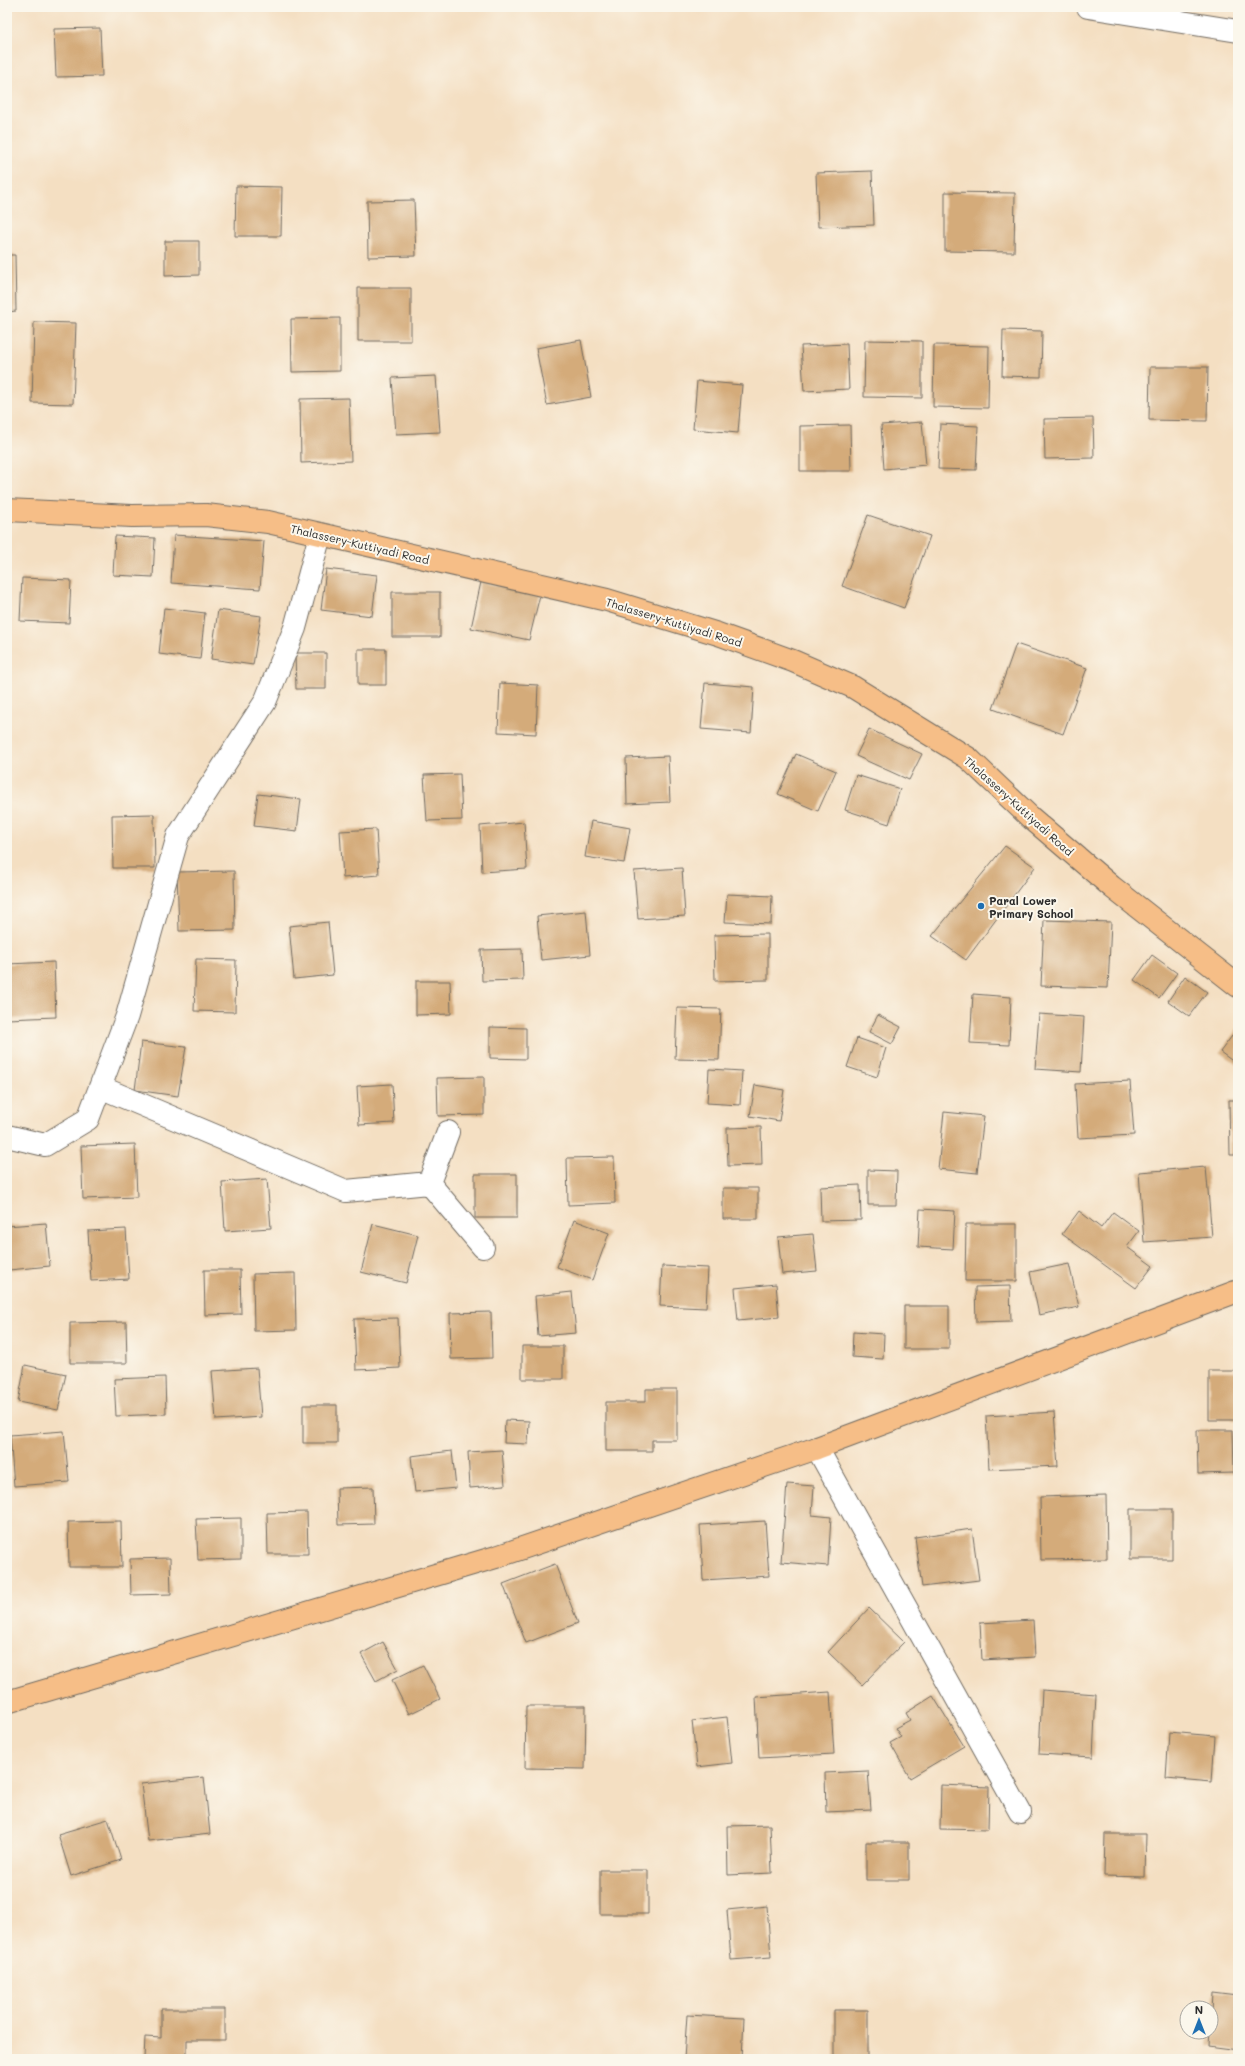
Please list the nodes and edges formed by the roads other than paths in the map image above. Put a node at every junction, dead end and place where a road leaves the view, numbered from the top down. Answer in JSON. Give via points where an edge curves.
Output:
{"nodes":[{"id":1,"x":1088,"y":7,"type":"edge"},
{"id":2,"x":1238,"y":31,"type":"edge"},
{"id":3,"x":7,"y":510,"type":"edge"},
{"id":4,"x":320,"y":534,"type":"junction"},
{"id":5,"x":1238,"y":986,"type":"edge"},
{"id":6,"x":100,"y":1088,"type":"junction"},
{"id":7,"x":448,"y":1132,"type":"dead end"},
{"id":8,"x":7,"y":1136,"type":"edge"},
{"id":9,"x":429,"y":1183,"type":"junction"},
{"id":10,"x":483,"y":1247,"type":"dead end"},
{"id":11,"x":1238,"y":1291,"type":"edge"},
{"id":12,"x":817,"y":1448,"type":"junction"},
{"id":13,"x":7,"y":1702,"type":"edge"},
{"id":14,"x":1020,"y":1812,"type":"dead end"}],
"edges":[{"from":1,"to":2,"type":"street"},
{"from":3,"to":4,"type":"main road","name":"Thalassery-Kuttiyadi Road","via":[[132,516],[206,515],[268,522]]},
{"from":4,"to":5,"type":"main road","name":"Thalassery-Kuttiyadi Road","via":[[607,600],[740,642],[853,687],[968,758],[1030,817],[1112,887]]},
{"from":4,"to":6,"type":"street","via":[[295,628],[265,702],[178,836],[127,1016]]},
{"from":6,"to":8,"type":"street","via":[[88,1119],[45,1144]]},
{"from":6,"to":9,"type":"street","via":[[346,1191]]},
{"from":7,"to":9,"type":"street"},
{"from":9,"to":10,"type":"street"},
{"from":11,"to":12,"type":"main road"},
{"from":12,"to":13,"type":"main road","via":[[496,1557]]},
{"from":12,"to":14,"type":"street"}]}
